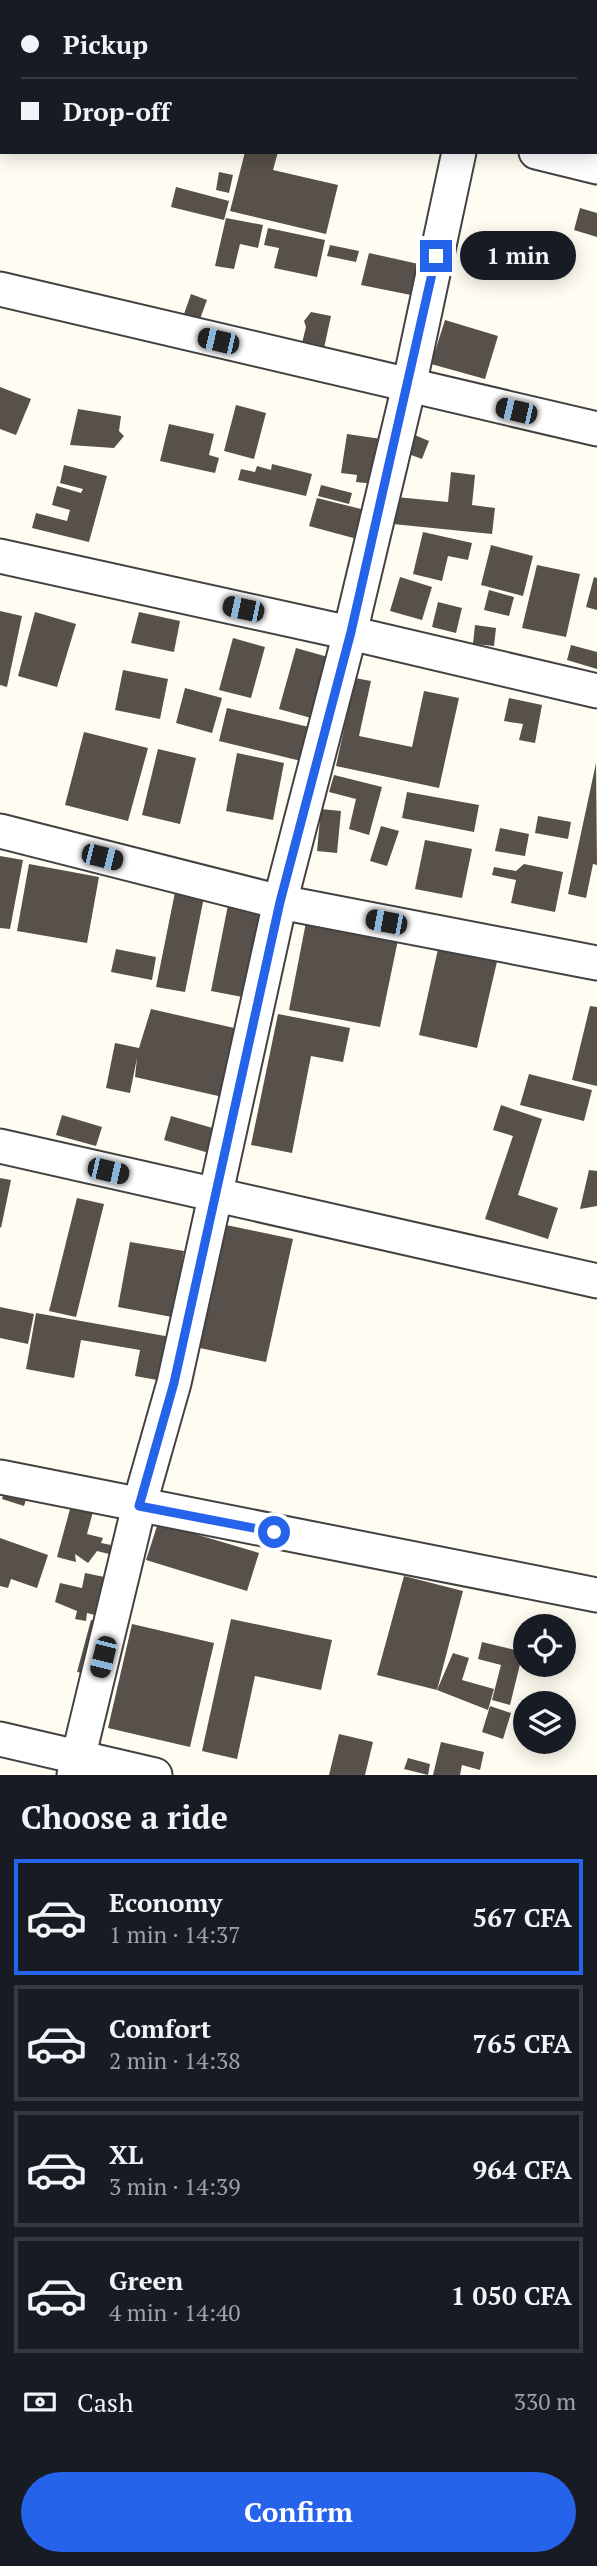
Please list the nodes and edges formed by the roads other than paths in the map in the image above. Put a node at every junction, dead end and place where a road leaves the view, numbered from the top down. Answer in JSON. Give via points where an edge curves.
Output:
{"nodes":[{"id":1,"x":459,"y":154,"type":"edge"},
{"id":2,"x":544,"y":154,"type":"edge"},
{"id":3,"x":597,"y":167,"type":"edge"},
{"id":4,"x":0,"y":289,"type":"edge"},
{"id":5,"x":409,"y":386,"type":"junction"},
{"id":6,"x":597,"y":429,"type":"edge"},
{"id":7,"x":0,"y":556,"type":"edge"},
{"id":8,"x":351,"y":632,"type":"junction"},
{"id":9,"x":597,"y":691,"type":"edge"},
{"id":10,"x":0,"y":831,"type":"edge"},
{"id":11,"x":280,"y":902,"type":"junction"},
{"id":12,"x":597,"y":963,"type":"edge"},
{"id":13,"x":0,"y":1146,"type":"edge"},
{"id":14,"x":217,"y":1195,"type":"junction"},
{"id":15,"x":597,"y":1281,"type":"edge"},
{"id":16,"x":0,"y":1477,"type":"edge"},
{"id":17,"x":139,"y":1506,"type":"junction"},
{"id":18,"x":597,"y":1595,"type":"edge"},
{"id":19,"x":0,"y":1739,"type":"edge"},
{"id":20,"x":76,"y":1767,"type":"edge"},
{"id":21,"x":155,"y":1775,"type":"edge"}],
"edges":[{"from":1,"to":5,"type":"street"},
{"from":2,"to":3,"type":"street"},
{"from":4,"to":5,"type":"street"},
{"from":5,"to":6,"type":"street"},
{"from":5,"to":8,"type":"street"},
{"from":7,"to":8,"type":"street"},
{"from":8,"to":9,"type":"street"},
{"from":8,"to":11,"type":"street"},
{"from":10,"to":11,"type":"street"},
{"from":11,"to":12,"type":"street"},
{"from":11,"to":14,"type":"street"},
{"from":13,"to":14,"type":"street"},
{"from":14,"to":15,"type":"street"},
{"from":14,"to":17,"type":"street","via":[[174,1383]]},
{"from":16,"to":17,"type":"street"},
{"from":17,"to":18,"type":"street"},
{"from":17,"to":20,"type":"street"},
{"from":19,"to":20,"type":"street"},
{"from":20,"to":21,"type":"street"}]}
